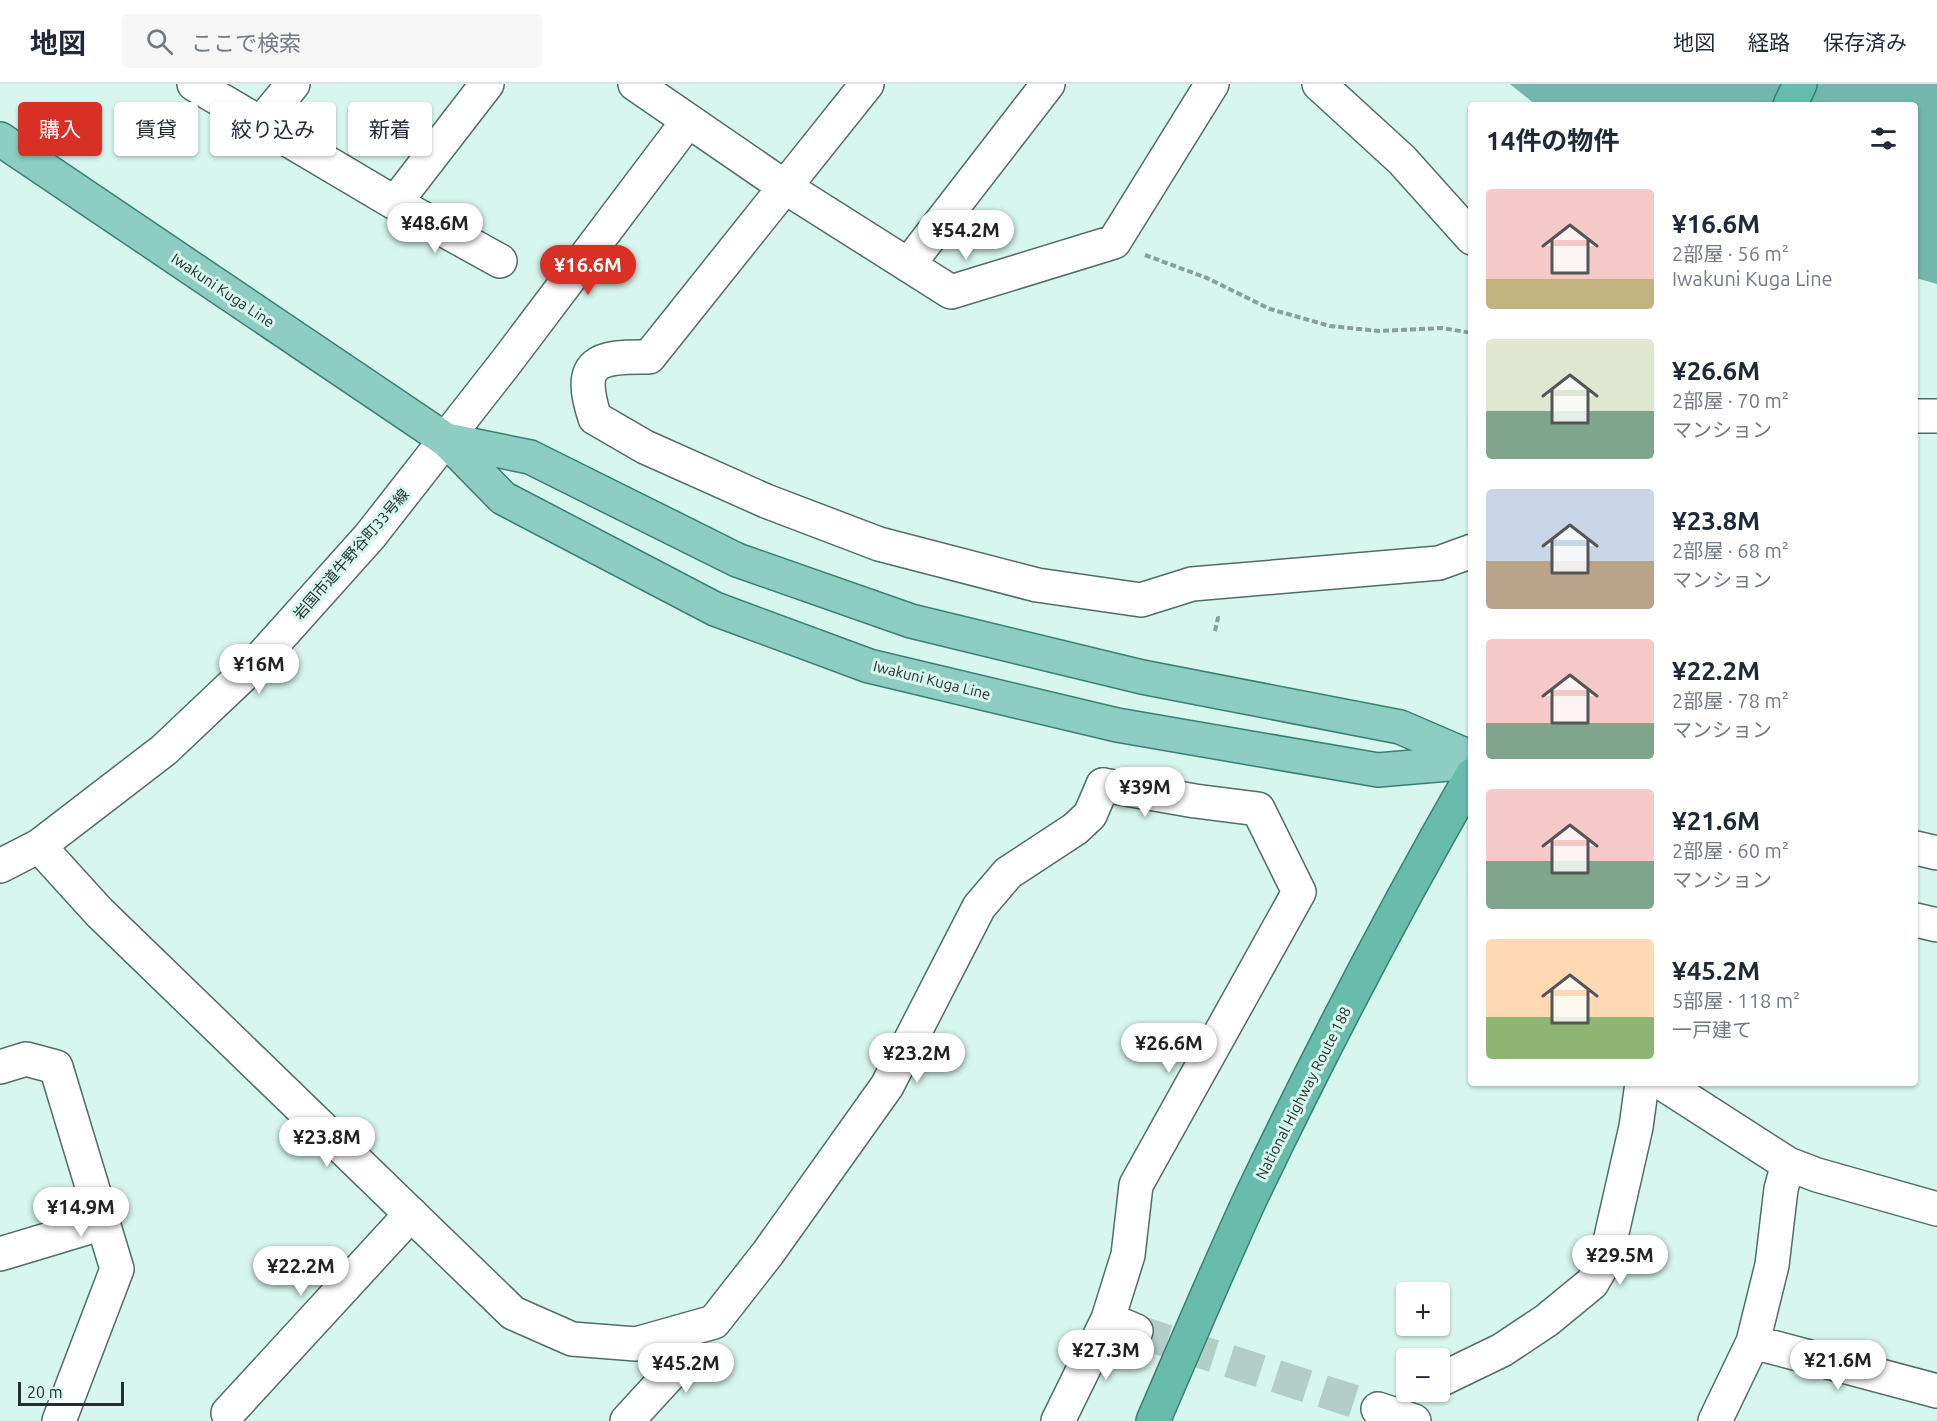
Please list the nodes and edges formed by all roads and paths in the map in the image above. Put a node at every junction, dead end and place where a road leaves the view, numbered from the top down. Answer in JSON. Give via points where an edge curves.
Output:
{"nodes":[{"id":1,"x":194,"y":84,"type":"edge"},
{"id":2,"x":293,"y":84,"type":"edge"},
{"id":3,"x":487,"y":84,"type":"edge"},
{"id":4,"x":635,"y":84,"type":"edge"},
{"id":5,"x":867,"y":84,"type":"edge"},
{"id":6,"x":1048,"y":84,"type":"edge"},
{"id":7,"x":1212,"y":84,"type":"edge"},
{"id":8,"x":1319,"y":84,"type":"edge"},
{"id":9,"x":1800,"y":84,"type":"edge"},
{"id":10,"x":225,"y":102,"type":"edge"},
{"id":11,"x":278,"y":102,"type":"edge"},
{"id":12,"x":1792,"y":102,"type":"edge"},
{"id":13,"x":676,"y":103,"type":"edge"},
{"id":14,"x":0,"y":139,"type":"edge"},
{"id":15,"x":316,"y":156,"type":"edge"},
{"id":16,"x":785,"y":187,"type":"junction"},
{"id":17,"x":395,"y":203,"type":"junction"},
{"id":18,"x":1468,"y":234,"type":"edge"},
{"id":19,"x":1114,"y":242,"type":"junction"},
{"id":20,"x":500,"y":261,"type":"dead end"},
{"id":21,"x":908,"y":265,"type":"junction"},
{"id":22,"x":1468,"y":332,"type":"edge"},
{"id":23,"x":1918,"y":416,"type":"edge"},
{"id":24,"x":1937,"y":416,"type":"edge"},
{"id":25,"x":446,"y":440,"type":"junction"},
{"id":26,"x":1468,"y":552,"type":"edge"},
{"id":27,"x":1468,"y":758,"type":"edge"},
{"id":28,"x":1468,"y":760,"type":"edge"},
{"id":29,"x":1468,"y":782,"type":"edge"},
{"id":30,"x":39,"y":846,"type":"junction"},
{"id":31,"x":1918,"y":848,"type":"edge"},
{"id":32,"x":1937,"y":853,"type":"edge"},
{"id":33,"x":0,"y":866,"type":"edge"},
{"id":34,"x":1918,"y":920,"type":"edge"},
{"id":35,"x":1937,"y":925,"type":"edge"},
{"id":36,"x":0,"y":1067,"type":"edge"},
{"id":37,"x":1642,"y":1086,"type":"edge"},
{"id":38,"x":1667,"y":1086,"type":"edge"},
{"id":39,"x":1788,"y":1164,"type":"junction"},
{"id":40,"x":1937,"y":1209,"type":"edge"},
{"id":41,"x":411,"y":1215,"type":"junction"},
{"id":42,"x":103,"y":1223,"type":"junction"},
{"id":43,"x":0,"y":1254,"type":"edge"},
{"id":44,"x":679,"y":1332,"type":"junction"},
{"id":45,"x":1752,"y":1342,"type":"junction"},
{"id":46,"x":1450,"y":1375,"type":"edge"},
{"id":47,"x":1937,"y":1391,"type":"edge"},
{"id":48,"x":1413,"y":1402,"type":"edge"},
{"id":49,"x":228,"y":1413,"type":"dead end"},
{"id":50,"x":1399,"y":1417,"type":"edge"},
{"id":51,"x":59,"y":1421,"type":"edge"},
{"id":52,"x":627,"y":1421,"type":"edge"},
{"id":53,"x":1058,"y":1421,"type":"edge"},
{"id":54,"x":1153,"y":1421,"type":"edge"},
{"id":55,"x":1715,"y":1421,"type":"edge"}],
"edges":[{"from":1,"to":10,"type":"street"},
{"from":2,"to":11,"type":"street"},
{"from":3,"to":17,"type":"street"},
{"from":4,"to":13,"type":"street"},
{"from":5,"to":16,"type":"street"},
{"from":6,"to":21,"type":"street"},
{"from":7,"to":19,"type":"street"},
{"from":8,"to":18,"type":"street","via":[[1402,160]]},
{"from":9,"to":12,"type":"highway"},
{"from":13,"to":16,"type":"street"},
{"from":13,"to":25,"type":"street","name":"岩国市道牛野谷町33号線"},
{"from":14,"to":25,"type":"main road","name":"Iwakuni Kuga Line"},
{"from":15,"to":17,"type":"street"},
{"from":16,"to":21,"type":"street"},
{"from":16,"to":26,"type":"street","via":[[649,357],[601,361],[591,370],[588,396],[595,418],[645,447],[766,501],[879,544],[1048,586],[1141,600],[1192,584],[1439,563]]},
{"from":17,"to":20,"type":"street"},
{"from":19,"to":21,"type":"street","via":[[951,292]]},
{"from":19,"to":22,"type":"path","via":[[1207,278],[1270,309],[1330,326],[1379,331],[1442,328]]},
{"from":23,"to":24,"type":"street"},
{"from":25,"to":27,"type":"main road","name":"Iwakuni Kuga Line","via":[[530,457],[737,560],[911,621],[1142,677],[1400,727]]},
{"from":25,"to":28,"type":"main road","name":"Iwakuni Kuga Line","via":[[503,498],[716,609],[869,666],[1117,725],[1378,770]]},
{"from":25,"to":30,"type":"street","name":"岩国市道牛野谷町33号線","via":[[370,536],[258,661],[164,750]]},
{"from":29,"to":54,"type":"highway","name":"National Highway Route 188","via":[[1252,1194]]},
{"from":30,"to":33,"type":"street","name":"岩国市道牛野谷町33号線"},
{"from":30,"to":41,"type":"street","via":[[99,912]]},
{"from":31,"to":32,"type":"street"},
{"from":34,"to":35,"type":"street"},
{"from":36,"to":42,"type":"street","via":[[26,1059],[56,1067]]},
{"from":37,"to":46,"type":"street","via":[[1606,1259],[1592,1283],[1502,1350]]},
{"from":38,"to":39,"type":"street"},
{"from":39,"to":40,"type":"street"},
{"from":39,"to":45,"type":"street","via":[[1781,1189],[1772,1265]]},
{"from":41,"to":44,"type":"street","via":[[513,1313],[572,1339],[636,1344]]},
{"from":41,"to":49,"type":"street"},
{"from":42,"to":43,"type":"street"},
{"from":42,"to":51,"type":"street","via":[[117,1269]]},
{"from":44,"to":52,"type":"street","via":[[670,1374]]},
{"from":44,"to":53,"type":"street","via":[[714,1322],[887,1086],[979,907],[1008,873],[1083,822],[1103,785],[1258,809],[1299,892],[1136,1185],[1122,1325]]},
{"from":45,"to":47,"type":"street"},
{"from":45,"to":55,"type":"street"},
{"from":48,"to":50,"type":"street"}]}
